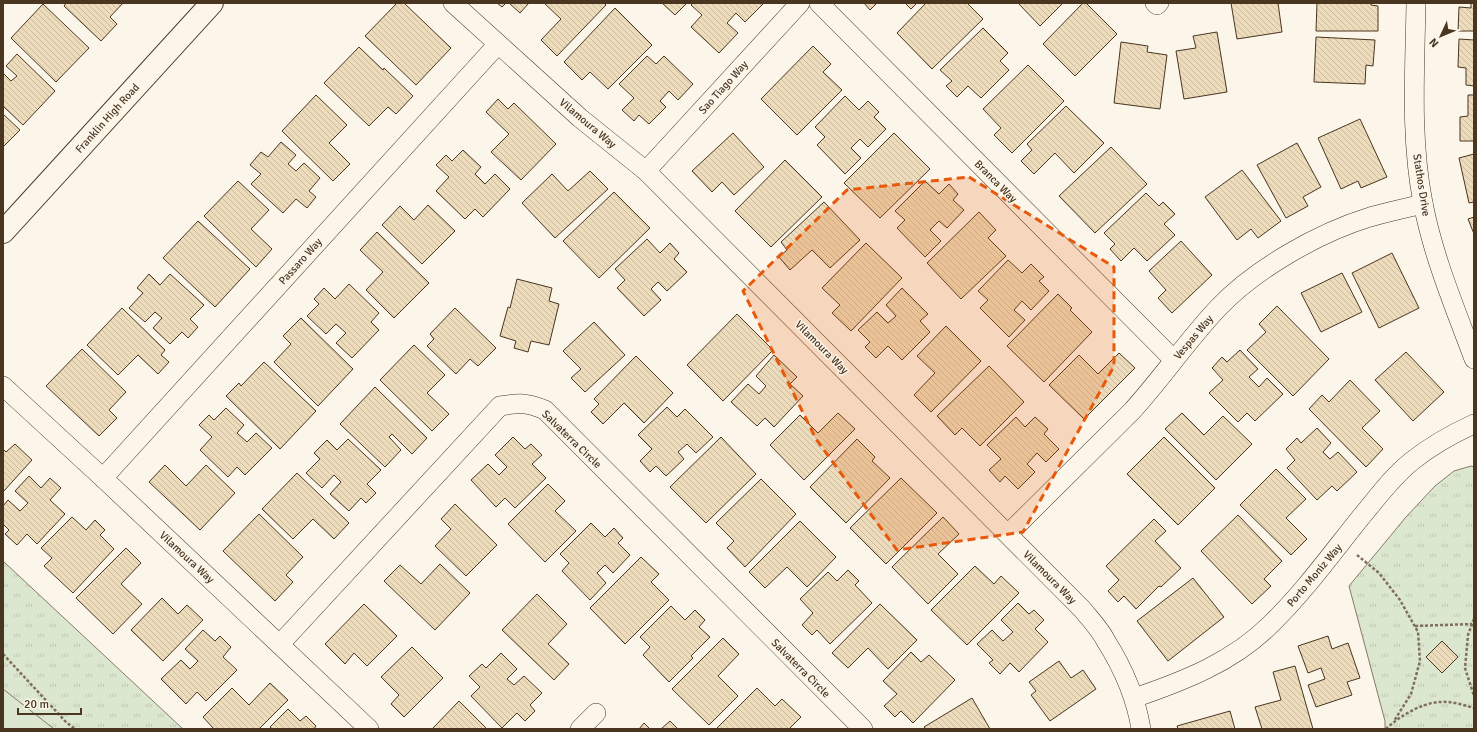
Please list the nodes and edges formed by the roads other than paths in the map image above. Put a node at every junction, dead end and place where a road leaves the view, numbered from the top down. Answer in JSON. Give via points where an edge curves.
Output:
{"nodes":[{"id":1,"x":212,"y":3,"type":"edge"},
{"id":2,"x":453,"y":3,"type":"edge"},
{"id":3,"x":800,"y":3,"type":"edge"},
{"id":4,"x":819,"y":3,"type":"edge"},
{"id":5,"x":1156,"y":3,"type":"edge"},
{"id":6,"x":1160,"y":3,"type":"edge"},
{"id":7,"x":1416,"y":3,"type":"edge"},
{"id":8,"x":498,"y":44,"type":"junction"},
{"id":9,"x":646,"y":171,"type":"junction"},
{"id":10,"x":1423,"y":204,"type":"junction"},
{"id":11,"x":3,"y":232,"type":"edge"},
{"id":12,"x":1474,"y":358,"type":"edge"},
{"id":13,"x":1174,"y":360,"type":"junction"},
{"id":14,"x":3,"y":386,"type":"edge"},
{"id":15,"x":1474,"y":424,"type":"edge"},
{"id":16,"x":103,"y":478,"type":"junction"},
{"id":17,"x":1008,"y":534,"type":"junction"},
{"id":18,"x":280,"y":644,"type":"junction"},
{"id":19,"x":1134,"y":698,"type":"junction"},
{"id":20,"x":596,"y":713,"type":"dead end"},
{"id":21,"x":369,"y":729,"type":"edge"},
{"id":22,"x":580,"y":729,"type":"edge"},
{"id":23,"x":863,"y":729,"type":"edge"},
{"id":24,"x":1141,"y":729,"type":"edge"}],
"edges":[{"from":1,"to":11,"type":"street","name":"Franklin High Road"},
{"from":2,"to":8,"type":"street","name":"Vilamoura Way"},
{"from":3,"to":9,"type":"street","name":"Sao Tiago Way"},
{"from":4,"to":13,"type":"street","name":"Branca Way"},
{"from":5,"to":6,"type":"street"},
{"from":7,"to":10,"type":"street","name":"Stathos Drive","via":[[1414,117]]},
{"from":8,"to":9,"type":"street","name":"Vilamoura Way","via":[[580,118]]},
{"from":8,"to":16,"type":"street","name":"Passaro Way"},
{"from":9,"to":17,"type":"street","name":"Vilamoura Way"},
{"from":10,"to":12,"type":"street","name":"Stathos Drive","via":[[1437,256]]},
{"from":10,"to":13,"type":"street","name":"Vespas Way","via":[[1370,218],[1326,235],[1284,257],[1244,285],[1218,308]]},
{"from":13,"to":17,"type":"street","name":"Vespas Way","via":[[1132,411]]},
{"from":14,"to":16,"type":"street","name":"Vilamoura Way"},
{"from":15,"to":19,"type":"street","name":"Porto Moniz Way","via":[[1440,441],[1411,462],[1385,487],[1299,594],[1271,625],[1249,643],[1214,666],[1177,684]]},
{"from":16,"to":18,"type":"street","name":"Vilamoura Way"},
{"from":17,"to":19,"type":"street","name":"Vilamoura Way","via":[[1082,609],[1106,640]]},
{"from":18,"to":21,"type":"street","name":"Vilamoura Way"},
{"from":18,"to":23,"type":"street","name":"Salvaterra Circle","via":[[500,406],[532,404],[544,410]]},
{"from":19,"to":24,"type":"street","name":"Vilamoura Way"},
{"from":20,"to":22,"type":"street"}]}
